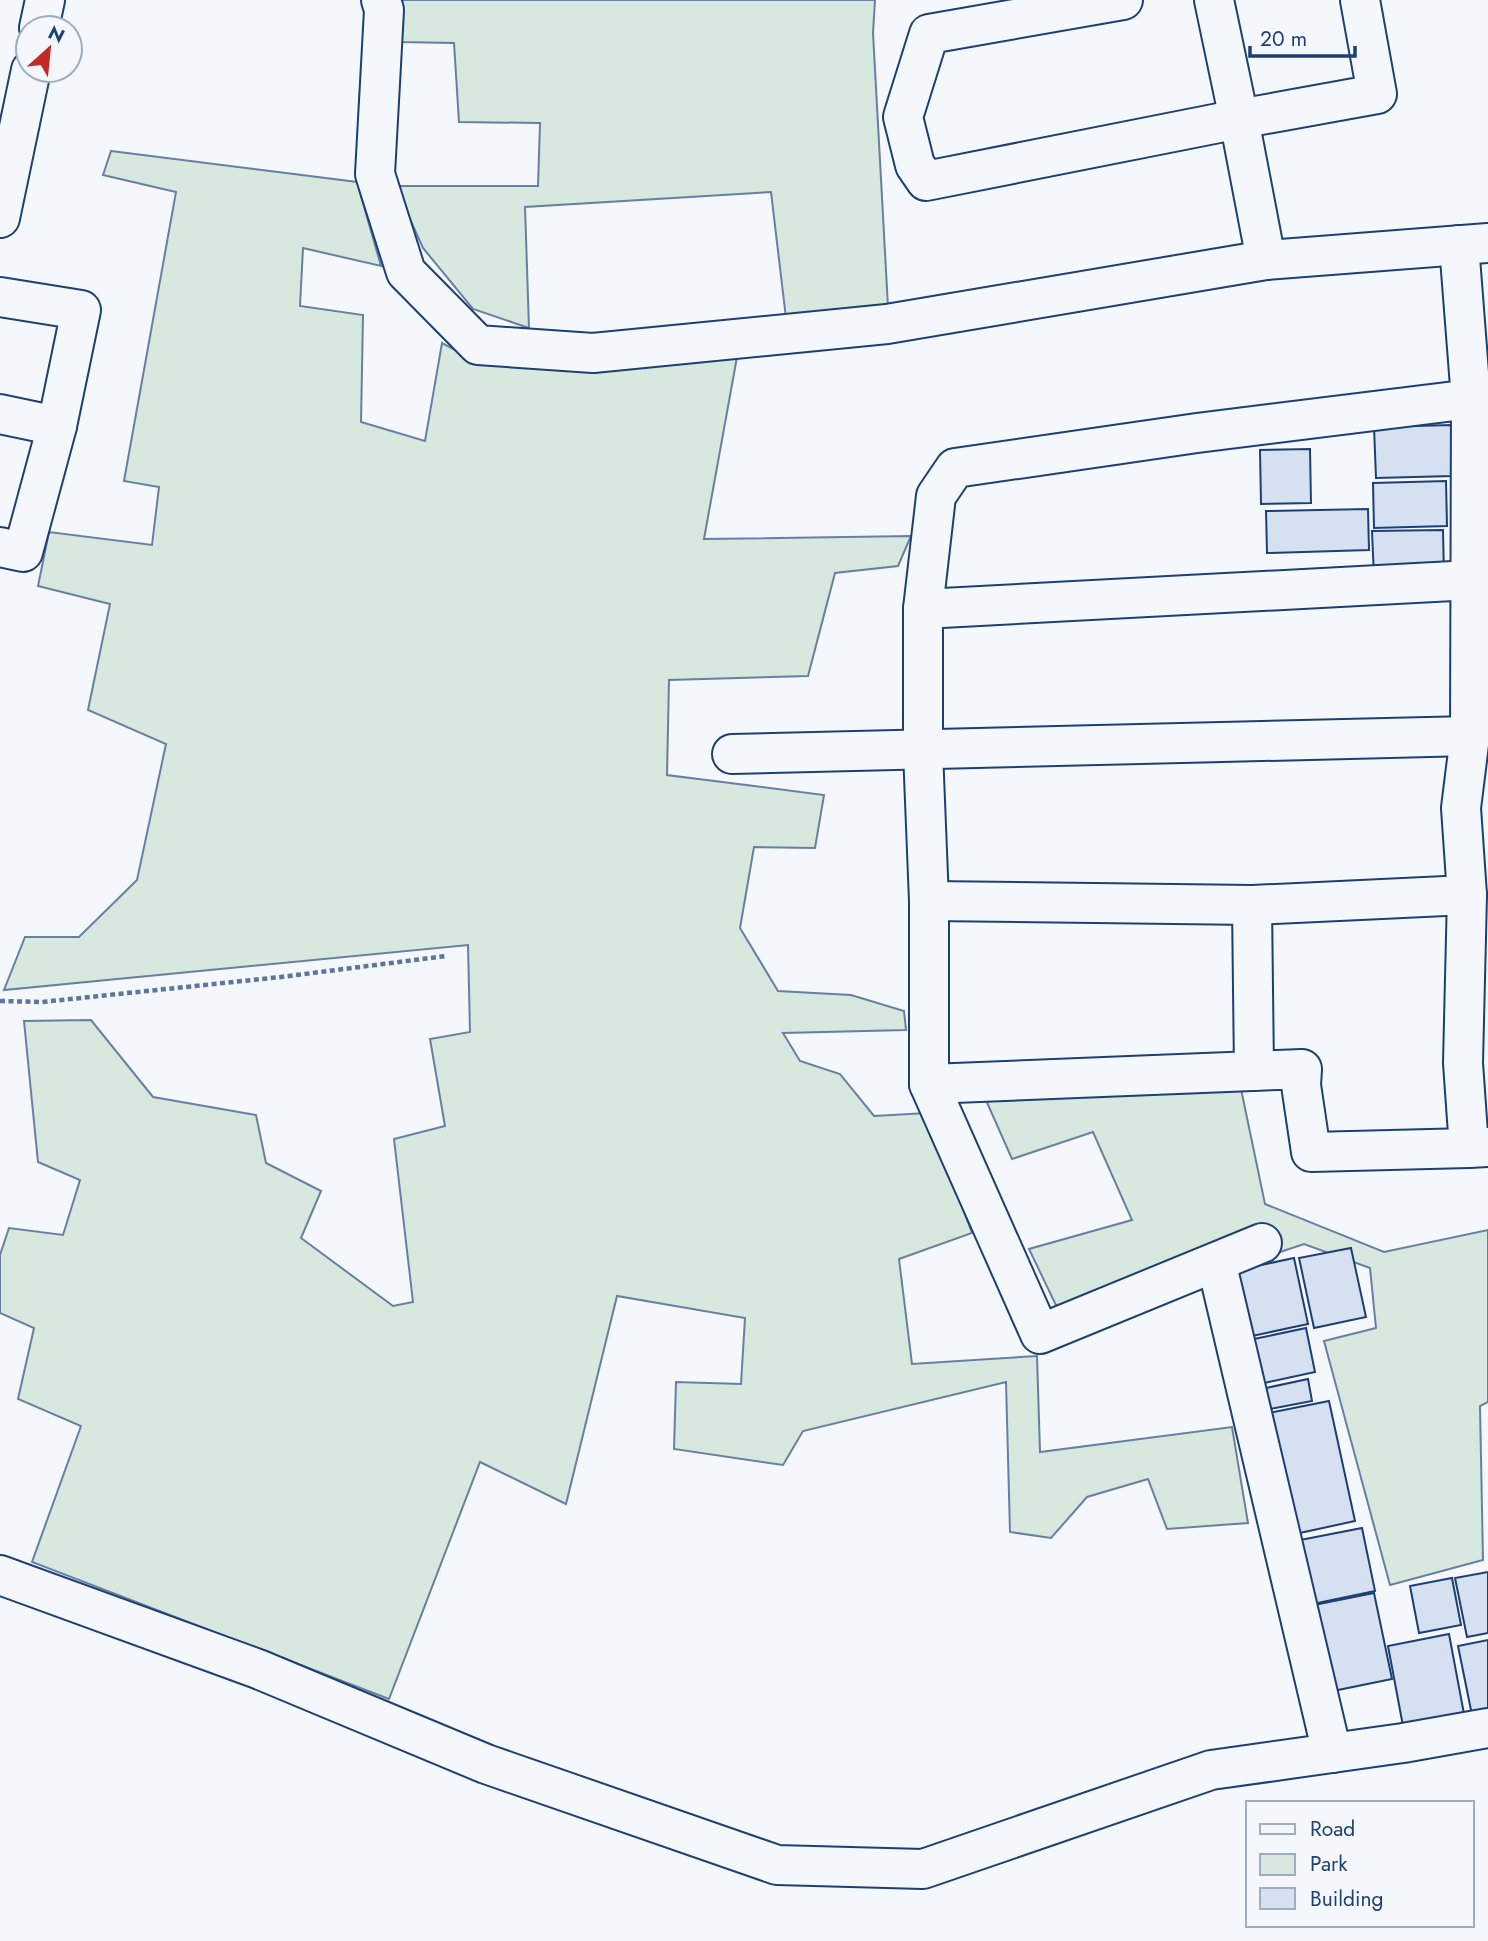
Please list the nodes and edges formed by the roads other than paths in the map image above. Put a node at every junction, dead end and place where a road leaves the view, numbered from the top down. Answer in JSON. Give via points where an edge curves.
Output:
{"nodes":[{"id":1,"x":382,"y":0,"type":"edge"},
{"id":2,"x":1123,"y":0,"type":"edge"},
{"id":3,"x":1214,"y":0,"type":"edge"},
{"id":4,"x":1360,"y":0,"type":"edge"},
{"id":5,"x":933,"y":17,"type":"edge"},
{"id":6,"x":28,"y":84,"type":"edge"},
{"id":7,"x":1239,"y":119,"type":"junction"},
{"id":8,"x":0,"y":218,"type":"edge"},
{"id":9,"x":1474,"y":244,"type":"edge"},
{"id":10,"x":1266,"y":260,"type":"junction"},
{"id":11,"x":0,"y":297,"type":"edge"},
{"id":12,"x":1479,"y":400,"type":"edge"},
{"id":13,"x":0,"y":414,"type":"edge"},
{"id":14,"x":57,"y":426,"type":"junction"},
{"id":15,"x":0,"y":547,"type":"edge"},
{"id":16,"x":1477,"y":568,"type":"edge"},
{"id":17,"x":923,"y":609,"type":"junction"},
{"id":18,"x":1480,"y":682,"type":"edge"},
{"id":19,"x":1470,"y":736,"type":"junction"},
{"id":20,"x":923,"y":751,"type":"junction"},
{"id":21,"x":732,"y":754,"type":"dead end"},
{"id":22,"x":1474,"y":809,"type":"edge"},
{"id":23,"x":1466,"y":895,"type":"junction"},
{"id":24,"x":929,"y":901,"type":"junction"},
{"id":25,"x":1252,"y":905,"type":"junction"},
{"id":26,"x":1254,"y":1071,"type":"junction"},
{"id":27,"x":929,"y":1084,"type":"junction"},
{"id":28,"x":1478,"y":1148,"type":"edge"},
{"id":29,"x":1262,"y":1243,"type":"dead end"},
{"id":30,"x":1219,"y":1274,"type":"dead end"},
{"id":31,"x":0,"y":1575,"type":"edge"},
{"id":32,"x":1488,"y":1728,"type":"edge"},
{"id":33,"x":1332,"y":1753,"type":"junction"}],
"edges":[{"from":1,"to":10,"type":"street","via":[[375,174],[407,272],[478,345],[593,353],[887,324]]},
{"from":2,"to":5,"type":"street"},
{"from":3,"to":7,"type":"street"},
{"from":4,"to":7,"type":"street","via":[[1377,94]]},
{"from":5,"to":7,"type":"street","via":[[903,117],[915,165],[926,181]]},
{"from":6,"to":8,"type":"street"},
{"from":7,"to":10,"type":"street"},
{"from":9,"to":10,"type":"street"},
{"from":9,"to":12,"type":"street"},
{"from":11,"to":14,"type":"street","via":[[81,310]]},
{"from":12,"to":16,"type":"street"},
{"from":12,"to":17,"type":"street","via":[[1197,433],[955,468],[936,496]]},
{"from":13,"to":14,"type":"street"},
{"from":14,"to":15,"type":"street","via":[[23,552]]},
{"from":16,"to":17,"type":"street"},
{"from":16,"to":18,"type":"street"},
{"from":17,"to":20,"type":"street"},
{"from":18,"to":19,"type":"street"},
{"from":19,"to":20,"type":"street"},
{"from":19,"to":22,"type":"street"},
{"from":20,"to":21,"type":"street"},
{"from":20,"to":24,"type":"street"},
{"from":22,"to":23,"type":"street"},
{"from":23,"to":25,"type":"street"},
{"from":23,"to":28,"type":"street","via":[[1463,1063]]},
{"from":24,"to":25,"type":"street"},
{"from":24,"to":27,"type":"street"},
{"from":25,"to":26,"type":"street"},
{"from":26,"to":27,"type":"street"},
{"from":26,"to":28,"type":"street","via":[[1302,1069],[1311,1152]]},
{"from":27,"to":29,"type":"street","via":[[1040,1334]]},
{"from":30,"to":33,"type":"street"},
{"from":31,"to":33,"type":"street","via":[[258,1669],[486,1764],[777,1865],[923,1869],[1210,1770]]},
{"from":32,"to":33,"type":"street"}]}
